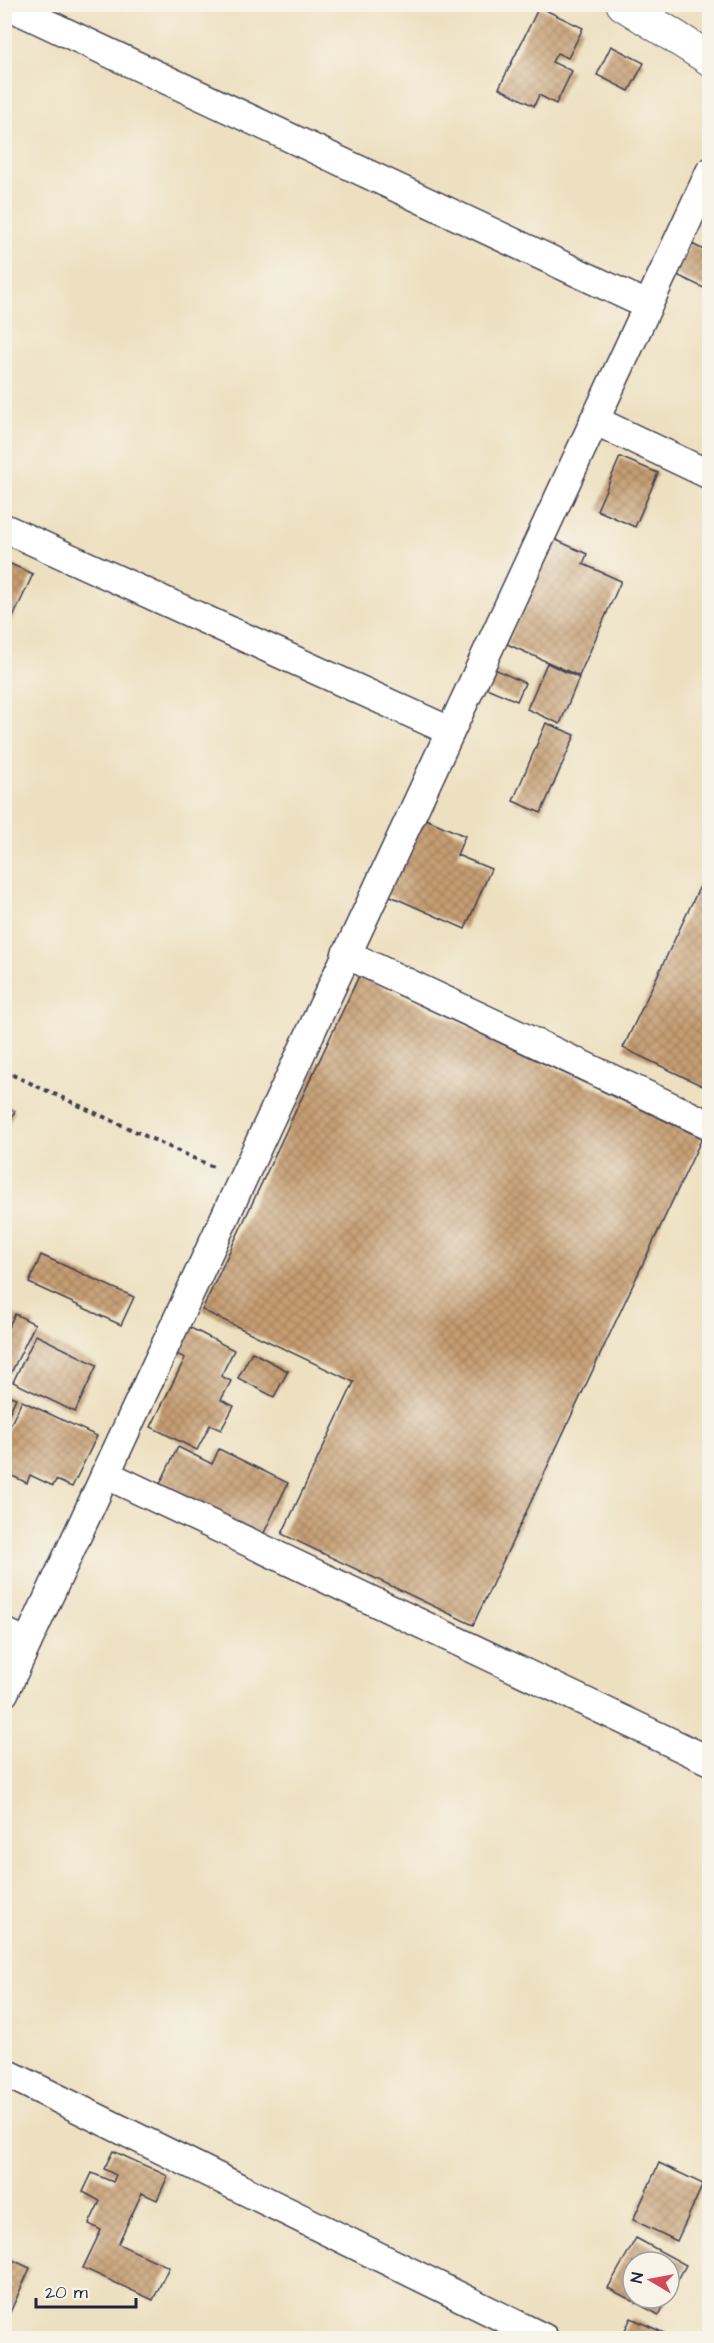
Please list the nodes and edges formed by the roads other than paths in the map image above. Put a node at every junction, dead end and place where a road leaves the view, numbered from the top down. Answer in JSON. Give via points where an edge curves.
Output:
{"nodes":[{"id":1,"x":5,"y":4,"type":"edge"},
{"id":2,"x":623,"y":4,"type":"edge"},
{"id":3,"x":710,"y":59,"type":"edge"},
{"id":4,"x":710,"y":172,"type":"edge"},
{"id":5,"x":647,"y":305,"type":"junction"},
{"id":6,"x":594,"y":420,"type":"junction"},
{"id":7,"x":710,"y":476,"type":"edge"},
{"id":8,"x":4,"y":528,"type":"edge"},
{"id":9,"x":450,"y":731,"type":"junction"},
{"id":10,"x":346,"y":954,"type":"junction"},
{"id":11,"x":710,"y":1125,"type":"edge"},
{"id":12,"x":105,"y":1474,"type":"junction"},
{"id":13,"x":16,"y":1637,"type":"edge"},
{"id":14,"x":4,"y":1693,"type":"edge"},
{"id":15,"x":710,"y":1761,"type":"edge"},
{"id":16,"x":4,"y":2072,"type":"edge"},
{"id":17,"x":544,"y":2338,"type":"edge"}],
"edges":[{"from":1,"to":5,"type":"street"},
{"from":2,"to":3,"type":"main road"},
{"from":4,"to":5,"type":"street"},
{"from":5,"to":6,"type":"street"},
{"from":6,"to":7,"type":"street"},
{"from":6,"to":9,"type":"street"},
{"from":8,"to":9,"type":"street"},
{"from":9,"to":10,"type":"street"},
{"from":10,"to":11,"type":"street"},
{"from":10,"to":12,"type":"street"},
{"from":12,"to":13,"type":"street"},
{"from":12,"to":15,"type":"street"},
{"from":13,"to":14,"type":"street"},
{"from":16,"to":17,"type":"street"}]}
